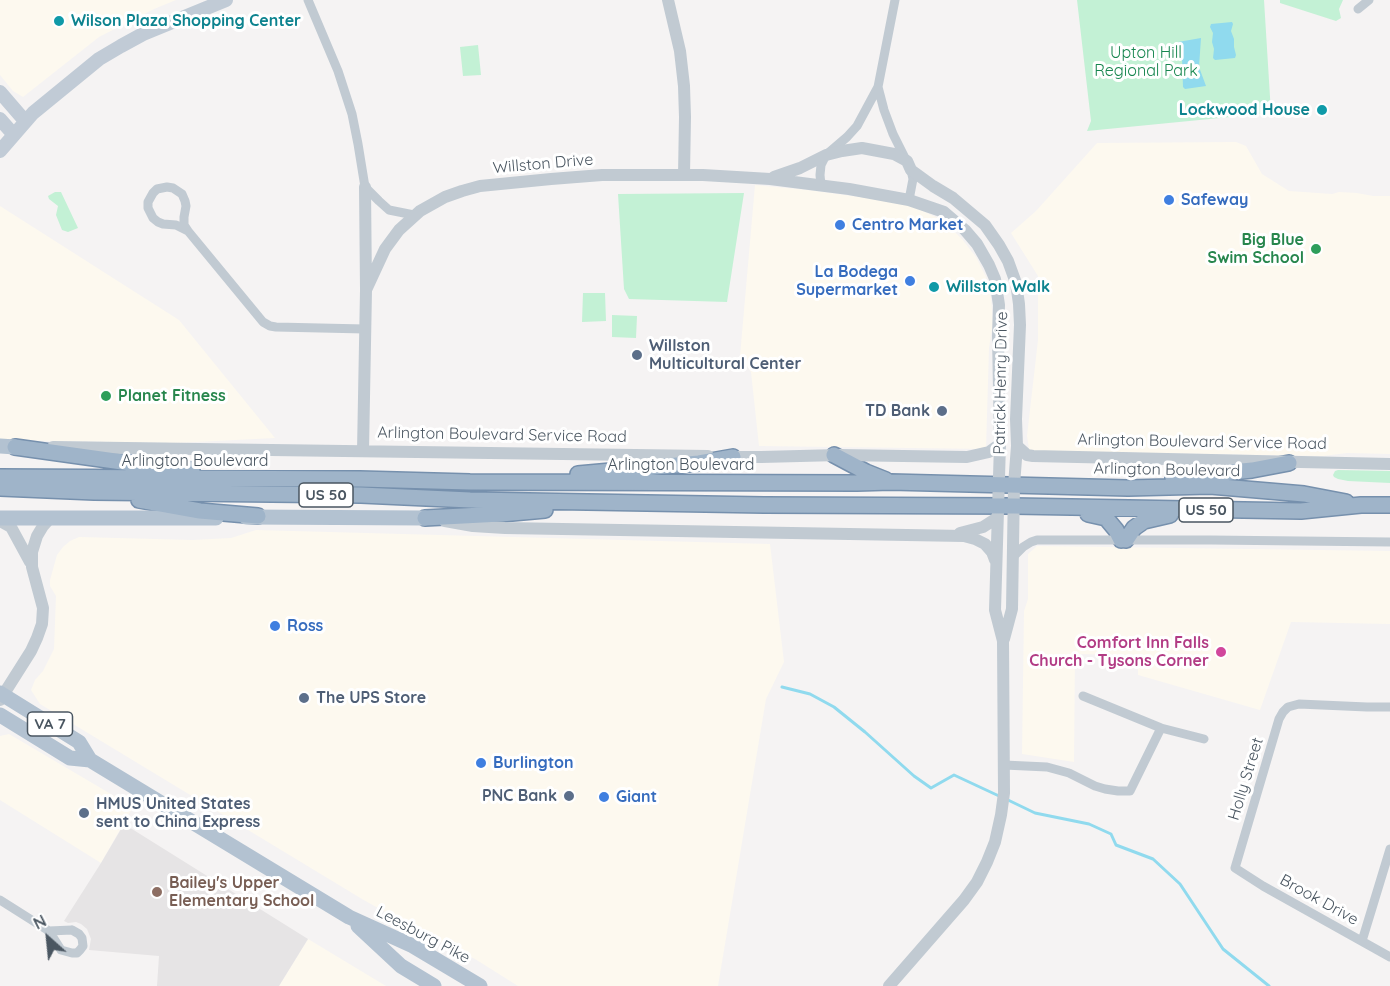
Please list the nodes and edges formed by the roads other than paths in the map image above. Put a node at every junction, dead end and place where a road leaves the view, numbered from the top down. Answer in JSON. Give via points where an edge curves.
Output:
{"nodes":[{"id":1,"x":226,"y":0,"type":"edge"},
{"id":2,"x":308,"y":0,"type":"edge"},
{"id":3,"x":668,"y":0,"type":"edge"},
{"id":4,"x":895,"y":0,"type":"edge"},
{"id":5,"x":1369,"y":0,"type":"edge"},
{"id":6,"x":1358,"y":9,"type":"dead end"},
{"id":7,"x":878,"y":87,"type":"junction"},
{"id":8,"x":0,"y":92,"type":"edge"},
{"id":9,"x":0,"y":119,"type":"edge"},
{"id":10,"x":25,"y":122,"type":"junction"},
{"id":11,"x":14,"y":135,"type":"junction"},
{"id":12,"x":0,"y":151,"type":"edge"},
{"id":13,"x":826,"y":155,"type":"junction"},
{"id":14,"x":909,"y":165,"type":"junction"},
{"id":15,"x":684,"y":175,"type":"junction"},
{"id":16,"x":770,"y":179,"type":"junction"},
{"id":17,"x":821,"y":185,"type":"junction"},
{"id":18,"x":365,"y":187,"type":"junction"},
{"id":19,"x":909,"y":200,"type":"junction"},
{"id":20,"x":414,"y":215,"type":"junction"},
{"id":21,"x":188,"y":231,"type":"junction"},
{"id":22,"x":366,"y":290,"type":"junction"},
{"id":23,"x":365,"y":329,"type":"junction"},
{"id":24,"x":999,"y":444,"type":"junction"},
{"id":25,"x":1017,"y":446,"type":"junction"},
{"id":26,"x":8,"y":447,"type":"edge"},
{"id":27,"x":363,"y":451,"type":"junction"},
{"id":28,"x":834,"y":455,"type":"junction"},
{"id":29,"x":733,"y":457,"type":"junction"},
{"id":30,"x":1289,"y":463,"type":"junction"},
{"id":31,"x":1390,"y":464,"type":"edge"},
{"id":32,"x":0,"y":477,"type":"edge"},
{"id":33,"x":360,"y":479,"type":"junction"},
{"id":34,"x":891,"y":482,"type":"junction"},
{"id":35,"x":470,"y":483,"type":"junction"},
{"id":36,"x":998,"y":484,"type":"junction"},
{"id":37,"x":1014,"y":485,"type":"junction"},
{"id":38,"x":0,"y":488,"type":"edge"},
{"id":39,"x":1128,"y":488,"type":"junction"},
{"id":40,"x":94,"y":492,"type":"junction"},
{"id":41,"x":635,"y":503,"type":"junction"},
{"id":42,"x":1361,"y":505,"type":"junction"},
{"id":43,"x":1390,"y":505,"type":"edge"},
{"id":44,"x":1014,"y":506,"type":"junction"},
{"id":45,"x":1050,"y":507,"type":"junction"},
{"id":46,"x":1204,"y":510,"type":"junction"},
{"id":47,"x":997,"y":512,"type":"junction"},
{"id":48,"x":258,"y":516,"type":"junction"},
{"id":49,"x":51,"y":517,"type":"junction"},
{"id":50,"x":425,"y":518,"type":"junction"},
{"id":51,"x":0,"y":519,"type":"edge"},
{"id":52,"x":941,"y":535,"type":"junction"},
{"id":53,"x":1124,"y":540,"type":"junction"},
{"id":54,"x":1390,"y":542,"type":"edge"},
{"id":55,"x":1013,"y":557,"type":"junction"},
{"id":56,"x":997,"y":564,"type":"junction"},
{"id":57,"x":32,"y":567,"type":"junction"},
{"id":58,"x":1003,"y":641,"type":"junction"},
{"id":59,"x":1,"y":696,"type":"edge"},
{"id":60,"x":1083,"y":696,"type":"dead end"},
{"id":61,"x":1390,"y":706,"type":"edge"},
{"id":62,"x":0,"y":715,"type":"edge"},
{"id":63,"x":1161,"y":728,"type":"junction"},
{"id":64,"x":1204,"y":739,"type":"dead end"},
{"id":65,"x":90,"y":760,"type":"junction"},
{"id":66,"x":1004,"y":765,"type":"junction"},
{"id":67,"x":1390,"y":849,"type":"edge"},
{"id":68,"x":1234,"y":868,"type":"joint"},
{"id":69,"x":0,"y":900,"type":"edge"},
{"id":70,"x":349,"y":918,"type":"junction"},
{"id":71,"x":49,"y":931,"type":"dead end"},
{"id":72,"x":1362,"y":941,"type":"junction"},
{"id":73,"x":1390,"y":957,"type":"edge"},
{"id":74,"x":434,"y":986,"type":"edge"},
{"id":75,"x":480,"y":986,"type":"edge"},
{"id":76,"x":889,"y":986,"type":"edge"}],
"edges":[{"from":1,"to":10,"type":"main road","via":[[121,46]]},
{"from":2,"to":18,"type":"street","via":[[338,71]]},
{"from":3,"to":15,"type":"street","via":[[684,86]]},
{"from":4,"to":7,"type":"street","name":"Patrick Henry Drive"},
{"from":5,"to":6,"type":"street"},
{"from":7,"to":13,"type":"street","name":"Patrick Henry Drive","via":[[857,126]]},
{"from":7,"to":14,"type":"street","name":"Patrick Henry Drive","via":[[893,135]]},
{"from":8,"to":10,"type":"main road"},
{"from":9,"to":11,"type":"main road"},
{"from":10,"to":11,"type":"main road"},
{"from":11,"to":12,"type":"main road"},
{"from":13,"to":14,"type":"street","name":"Patrick Henry Drive","via":[[862,148],[880,150]]},
{"from":13,"to":16,"type":"street","name":"Patrick Henry Drive"},
{"from":13,"to":17,"type":"street","via":[[821,165]]},
{"from":14,"to":19,"type":"street","name":"Patrick Henry Drive","via":[[914,179]]},
{"from":14,"to":25,"type":"street","name":"Patrick Henry Drive","via":[[985,225],[1012,272],[1019,304]]},
{"from":15,"to":16,"type":"street","name":"Willston Drive"},
{"from":15,"to":20,"type":"street","name":"Willston Drive","via":[[602,175],[480,186],[445,197]]},
{"from":16,"to":17,"type":"street","name":"Patrick Henry Drive"},
{"from":17,"to":19,"type":"street","name":"Patrick Henry Drive"},
{"from":18,"to":20,"type":"street","via":[[389,210]]},
{"from":18,"to":22,"type":"street"},
{"from":19,"to":24,"type":"street","name":"Patrick Henry Drive","via":[[944,212],[965,230],[995,279],[999,305]]},
{"from":20,"to":22,"type":"street","name":"Willston Drive","via":[[385,249]]},
{"from":21,"to":21,"type":"street","via":[[153,218],[148,202],[157,189],[173,188],[182,195]]},
{"from":21,"to":23,"type":"street","via":[[249,307],[270,326]]},
{"from":22,"to":23,"type":"street"},
{"from":23,"to":27,"type":"street"},
{"from":24,"to":28,"type":"street","name":"Arlington Boulevard Service Road","via":[[989,452],[967,457]]},
{"from":24,"to":36,"type":"street","name":"Patrick Henry Drive"},
{"from":25,"to":30,"type":"street","name":"Arlington Boulevard Service Road","via":[[1033,456]]},
{"from":25,"to":37,"type":"street","name":"Patrick Henry Drive"},
{"from":26,"to":27,"type":"street","name":"Arlington Boulevard Service Road"},
{"from":26,"to":33,"type":"highway","via":[[158,467]]},
{"from":27,"to":29,"type":"street","name":"Arlington Boulevard Service Road"},
{"from":28,"to":29,"type":"street","name":"Arlington Boulevard Service Road"},
{"from":28,"to":34,"type":"highway"},
{"from":29,"to":35,"type":"highway"},
{"from":30,"to":31,"type":"street","name":"Arlington Boulevard Service Road"},
{"from":30,"to":39,"type":"highway"},
{"from":32,"to":33,"type":"highway","name":"Arlington Boulevard","number":"US 50"},
{"from":33,"to":35,"type":"highway","name":"Arlington Boulevard","number":"US 50"},
{"from":34,"to":35,"type":"highway","name":"Arlington Boulevard","number":"US 50"},
{"from":34,"to":36,"type":"highway","name":"Arlington Boulevard","number":"US 50"},
{"from":36,"to":37,"type":"highway","name":"Arlington Boulevard","number":"US 50"},
{"from":36,"to":47,"type":"street","name":"Patrick Henry Drive"},
{"from":37,"to":39,"type":"highway","name":"Arlington Boulevard","number":"US 50"},
{"from":37,"to":44,"type":"street","name":"Patrick Henry Drive"},
{"from":38,"to":40,"type":"highway","name":"Arlington Boulevard","number":"US 50"},
{"from":39,"to":42,"type":"highway","name":"Arlington Boulevard","number":"US 50","via":[[1210,486],[1304,494]]},
{"from":40,"to":41,"type":"highway","name":"Arlington Boulevard","number":"US 50"},
{"from":40,"to":48,"type":"highway","via":[[200,511]]},
{"from":41,"to":47,"type":"highway","name":"Arlington Boulevard","number":"US 50"},
{"from":41,"to":50,"type":"highway"},
{"from":42,"to":43,"type":"highway","name":"Arlington Boulevard","number":"US 50"},
{"from":42,"to":46,"type":"highway","name":"Arlington Boulevard","number":"US 50","via":[[1301,511]]},
{"from":44,"to":45,"type":"highway","name":"Arlington Boulevard","number":"US 50"},
{"from":44,"to":47,"type":"highway","name":"Arlington Boulevard","number":"US 50"},
{"from":44,"to":55,"type":"street","name":"Patrick Henry Drive"},
{"from":45,"to":46,"type":"highway","name":"Arlington Boulevard","number":"US 50"},
{"from":45,"to":53,"type":"highway","via":[[1106,518]]},
{"from":46,"to":53,"type":"highway","via":[[1144,521]]},
{"from":47,"to":52,"type":"street","via":[[982,526]]},
{"from":47,"to":56,"type":"street","name":"Patrick Henry Drive"},
{"from":48,"to":49,"type":"main road"},
{"from":48,"to":50,"type":"main road"},
{"from":49,"to":51,"type":"main road"},
{"from":49,"to":57,"type":"street","via":[[37,536]]},
{"from":50,"to":52,"type":"street","via":[[484,527]]},
{"from":51,"to":57,"type":"street","via":[[11,527]]},
{"from":52,"to":56,"type":"street","via":[[975,539],[988,547]]},
{"from":53,"to":54,"type":"street"},
{"from":53,"to":55,"type":"street","via":[[1037,540]]},
{"from":55,"to":58,"type":"street","name":"Patrick Henry Drive","via":[[1012,609]]},
{"from":56,"to":58,"type":"street","name":"Patrick Henry Drive","via":[[995,610]]},
{"from":57,"to":59,"type":"street","via":[[43,608],[42,624],[31,651]]},
{"from":58,"to":66,"type":"street","name":"Patrick Henry Drive"},
{"from":59,"to":65,"type":"main road","name":"Leesburg Pike","number":"VA 7","via":[[79,742]]},
{"from":60,"to":63,"type":"street"},
{"from":61,"to":68,"type":"street","name":"Holly Street","via":[[1294,705],[1283,712]]},
{"from":62,"to":65,"type":"main road","name":"Leesburg Pike","number":"VA 7","via":[[70,758]]},
{"from":63,"to":64,"type":"street"},
{"from":63,"to":66,"type":"street","via":[[1130,791],[1105,789],[1047,767]]},
{"from":65,"to":70,"type":"main road","name":"Leesburg Pike","number":"VA 7"},
{"from":66,"to":76,"type":"street","name":"Patrick Henry Drive","via":[[1004,793],[995,842],[977,882]]},
{"from":67,"to":72,"type":"street"},
{"from":68,"to":72,"type":"street","name":"Brook Drive"},
{"from":69,"to":71,"type":"street"},
{"from":70,"to":74,"type":"main road","name":"Leesburg Pike","number":"VA 7","via":[[401,966]]},
{"from":70,"to":75,"type":"main road","name":"Leesburg Pike","number":"VA 7","via":[[413,946]]},
{"from":72,"to":73,"type":"street","name":"Brook Drive"}]}
